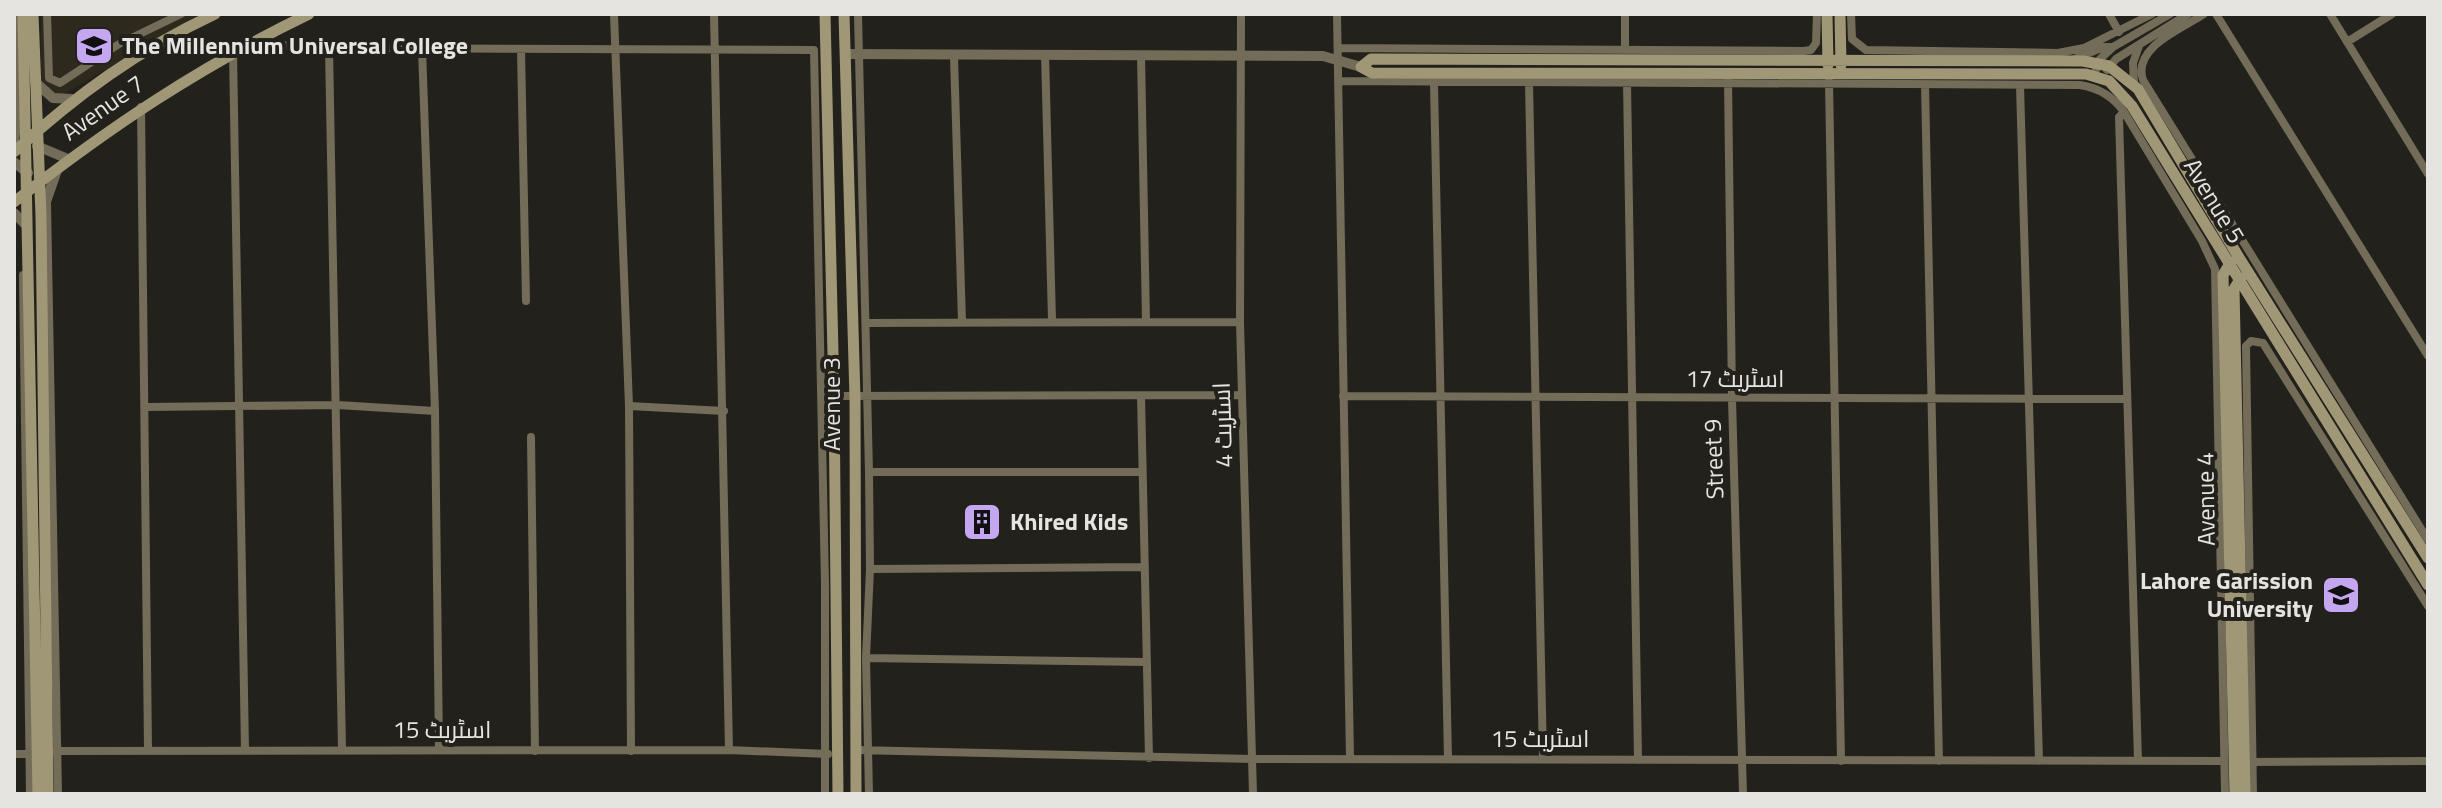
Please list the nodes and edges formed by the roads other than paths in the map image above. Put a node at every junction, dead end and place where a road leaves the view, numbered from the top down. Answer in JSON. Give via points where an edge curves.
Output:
{"nodes":[{"id":1,"x":15,"y":14,"type":"edge"},
{"id":2,"x":23,"y":14,"type":"edge"},
{"id":3,"x":33,"y":14,"type":"edge"},
{"id":4,"x":47,"y":14,"type":"edge"},
{"id":5,"x":181,"y":14,"type":"edge"},
{"id":6,"x":215,"y":14,"type":"edge"},
{"id":7,"x":309,"y":14,"type":"edge"},
{"id":8,"x":614,"y":14,"type":"edge"},
{"id":9,"x":714,"y":14,"type":"edge"},
{"id":10,"x":825,"y":14,"type":"edge"},
{"id":11,"x":844,"y":14,"type":"edge"},
{"id":12,"x":858,"y":14,"type":"edge"},
{"id":13,"x":1241,"y":14,"type":"edge"},
{"id":14,"x":1337,"y":14,"type":"edge"},
{"id":15,"x":1625,"y":14,"type":"edge"},
{"id":16,"x":1817,"y":14,"type":"edge"},
{"id":17,"x":1827,"y":14,"type":"edge"},
{"id":18,"x":1840,"y":14,"type":"edge"},
{"id":19,"x":1851,"y":14,"type":"edge"},
{"id":20,"x":2109,"y":14,"type":"edge"},
{"id":21,"x":2152,"y":14,"type":"edge"},
{"id":22,"x":2170,"y":14,"type":"edge"},
{"id":23,"x":2188,"y":14,"type":"edge"},
{"id":24,"x":2204,"y":14,"type":"edge"},
{"id":25,"x":2216,"y":14,"type":"edge"},
{"id":26,"x":2330,"y":14,"type":"edge"},
{"id":27,"x":2392,"y":14,"type":"edge"},
{"id":28,"x":2119,"y":32,"type":"junction"},
{"id":29,"x":1823,"y":34,"type":"junction"},
{"id":30,"x":250,"y":42,"type":"junction"},
{"id":31,"x":2347,"y":42,"type":"junction"},
{"id":32,"x":2139,"y":45,"type":"junction"},
{"id":33,"x":2113,"y":47,"type":"junction"},
{"id":34,"x":329,"y":48,"type":"junction"},
{"id":35,"x":1625,"y":48,"type":"junction"},
{"id":36,"x":422,"y":49,"type":"junction"},
{"id":37,"x":521,"y":50,"type":"junction"},
{"id":38,"x":616,"y":50,"type":"junction"},
{"id":39,"x":715,"y":50,"type":"junction"},
{"id":40,"x":233,"y":52,"type":"junction"},
{"id":41,"x":845,"y":54,"type":"junction"},
{"id":42,"x":859,"y":54,"type":"junction"},
{"id":43,"x":1045,"y":54,"type":"junction"},
{"id":44,"x":1338,"y":54,"type":"junction"},
{"id":45,"x":1605,"y":54,"type":"junction"},
{"id":46,"x":1141,"y":55,"type":"junction"},
{"id":47,"x":1240,"y":55,"type":"junction"},
{"id":48,"x":954,"y":56,"type":"junction"},
{"id":49,"x":1804,"y":56,"type":"junction"},
{"id":50,"x":1828,"y":60,"type":"junction"},
{"id":51,"x":1841,"y":60,"type":"junction"},
{"id":52,"x":2071,"y":61,"type":"junction"},
{"id":53,"x":2104,"y":64,"type":"junction"},
{"id":54,"x":1361,"y":67,"type":"junction"},
{"id":55,"x":2099,"y":76,"type":"junction"},
{"id":56,"x":1833,"y":78,"type":"junction"},
{"id":57,"x":1728,"y":79,"type":"junction"},
{"id":58,"x":1338,"y":81,"type":"junction"},
{"id":59,"x":35,"y":82,"type":"junction"},
{"id":60,"x":1434,"y":83,"type":"junction"},
{"id":61,"x":1529,"y":83,"type":"junction"},
{"id":62,"x":1627,"y":83,"type":"junction"},
{"id":63,"x":2134,"y":84,"type":"junction"},
{"id":64,"x":1925,"y":85,"type":"junction"},
{"id":65,"x":2020,"y":85,"type":"junction"},
{"id":66,"x":72,"y":99,"type":"junction"},
{"id":67,"x":22,"y":105,"type":"junction"},
{"id":68,"x":141,"y":107,"type":"junction"},
{"id":69,"x":2124,"y":112,"type":"junction"},
{"id":70,"x":37,"y":130,"type":"junction"},
{"id":71,"x":32,"y":143,"type":"junction"},
{"id":72,"x":14,"y":151,"type":"edge"},
{"id":73,"x":68,"y":159,"type":"junction"},
{"id":74,"x":14,"y":162,"type":"edge"},
{"id":75,"x":57,"y":170,"type":"junction"},
{"id":76,"x":2187,"y":170,"type":"junction"},
{"id":77,"x":28,"y":173,"type":"junction"},
{"id":78,"x":2428,"y":174,"type":"edge"},
{"id":79,"x":2174,"y":176,"type":"junction"},
{"id":80,"x":40,"y":183,"type":"junction"},
{"id":81,"x":27,"y":192,"type":"junction"},
{"id":82,"x":14,"y":202,"type":"edge"},
{"id":83,"x":47,"y":204,"type":"junction"},
{"id":84,"x":17,"y":215,"type":"edge"},
{"id":85,"x":41,"y":216,"type":"junction"},
{"id":86,"x":28,"y":228,"type":"junction"},
{"id":87,"x":2238,"y":256,"type":"junction"},
{"id":88,"x":2227,"y":264,"type":"junction"},
{"id":89,"x":2243,"y":276,"type":"junction"},
{"id":90,"x":526,"y":301,"type":"dead end"},
{"id":91,"x":1052,"y":320,"type":"junction"},
{"id":92,"x":1146,"y":321,"type":"junction"},
{"id":93,"x":962,"y":322,"type":"junction"},
{"id":94,"x":1240,"y":322,"type":"junction"},
{"id":95,"x":866,"y":323,"type":"junction"},
{"id":96,"x":2428,"y":356,"type":"edge"},
{"id":97,"x":1241,"y":395,"type":"junction"},
{"id":98,"x":834,"y":396,"type":"junction"},
{"id":99,"x":1141,"y":396,"type":"junction"},
{"id":100,"x":1343,"y":396,"type":"junction"},
{"id":101,"x":1440,"y":396,"type":"junction"},
{"id":102,"x":1536,"y":397,"type":"junction"},
{"id":103,"x":861,"y":398,"type":"junction"},
{"id":104,"x":1631,"y":398,"type":"junction"},
{"id":105,"x":1732,"y":399,"type":"junction"},
{"id":106,"x":2127,"y":399,"type":"junction"},
{"id":107,"x":1834,"y":400,"type":"junction"},
{"id":108,"x":1930,"y":401,"type":"junction"},
{"id":109,"x":2032,"y":401,"type":"junction"},
{"id":110,"x":338,"y":405,"type":"junction"},
{"id":111,"x":629,"y":406,"type":"junction"},
{"id":112,"x":146,"y":407,"type":"junction"},
{"id":113,"x":240,"y":409,"type":"junction"},
{"id":114,"x":435,"y":411,"type":"junction"},
{"id":115,"x":724,"y":411,"type":"junction"},
{"id":116,"x":531,"y":437,"type":"dead end"},
{"id":117,"x":869,"y":472,"type":"junction"},
{"id":118,"x":1142,"y":472,"type":"junction"},
{"id":119,"x":2428,"y":540,"type":"edge"},
{"id":120,"x":2428,"y":558,"type":"edge"},
{"id":121,"x":1145,"y":567,"type":"junction"},
{"id":122,"x":870,"y":569,"type":"junction"},
{"id":123,"x":2428,"y":585,"type":"edge"},
{"id":124,"x":2428,"y":606,"type":"edge"},
{"id":125,"x":866,"y":658,"type":"junction"},
{"id":126,"x":1147,"y":662,"type":"junction"},
{"id":127,"x":148,"y":750,"type":"junction"},
{"id":128,"x":245,"y":750,"type":"junction"},
{"id":129,"x":342,"y":750,"type":"junction"},
{"id":130,"x":439,"y":750,"type":"junction"},
{"id":131,"x":729,"y":750,"type":"junction"},
{"id":132,"x":862,"y":750,"type":"junction"},
{"id":133,"x":535,"y":751,"type":"junction"},
{"id":134,"x":631,"y":751,"type":"junction"},
{"id":135,"x":43,"y":752,"type":"junction"},
{"id":136,"x":14,"y":754,"type":"edge"},
{"id":137,"x":830,"y":754,"type":"junction"},
{"id":138,"x":1149,"y":758,"type":"junction"},
{"id":139,"x":1742,"y":758,"type":"junction"},
{"id":140,"x":1253,"y":759,"type":"junction"},
{"id":141,"x":1350,"y":759,"type":"junction"},
{"id":142,"x":1448,"y":759,"type":"junction"},
{"id":143,"x":1543,"y":759,"type":"junction"},
{"id":144,"x":1638,"y":760,"type":"junction"},
{"id":145,"x":1841,"y":761,"type":"junction"},
{"id":146,"x":1939,"y":761,"type":"junction"},
{"id":147,"x":2039,"y":761,"type":"junction"},
{"id":148,"x":2138,"y":761,"type":"junction"},
{"id":149,"x":2224,"y":761,"type":"junction"},
{"id":150,"x":2428,"y":761,"type":"edge"},
{"id":151,"x":2252,"y":762,"type":"junction"},
{"id":152,"x":30,"y":794,"type":"edge"},
{"id":153,"x":38,"y":794,"type":"edge"},
{"id":154,"x":48,"y":794,"type":"edge"},
{"id":155,"x":58,"y":794,"type":"edge"},
{"id":156,"x":825,"y":794,"type":"edge"},
{"id":157,"x":838,"y":794,"type":"edge"},
{"id":158,"x":856,"y":794,"type":"edge"},
{"id":159,"x":869,"y":794,"type":"edge"},
{"id":160,"x":1253,"y":794,"type":"edge"},
{"id":161,"x":1743,"y":794,"type":"edge"},
{"id":162,"x":2225,"y":794,"type":"edge"},
{"id":163,"x":2235,"y":794,"type":"edge"},
{"id":164,"x":2245,"y":794,"type":"edge"},
{"id":165,"x":2253,"y":794,"type":"edge"}],
"edges":[{"from":1,"to":67,"type":"street"},
{"from":2,"to":67,"type":"main road"},
{"from":3,"to":59,"type":"main road"},
{"from":4,"to":5,"type":"street","via":[[49,78],[60,83],[119,44]]},
{"from":6,"to":66,"type":"main road","name":"Avenue 7","via":[[131,57]]},
{"from":7,"to":30,"type":"main road","name":"Avenue 7"},
{"from":8,"to":38,"type":"street"},
{"from":9,"to":39,"type":"street"},
{"from":10,"to":98,"type":"main road","name":"Avenue 3"},
{"from":11,"to":41,"type":"main road","name":"Avenue 3"},
{"from":12,"to":42,"type":"street"},
{"from":13,"to":47,"type":"street","name":"اسٹریٹ 4"},
{"from":14,"to":44,"type":"street"},
{"from":15,"to":35,"type":"street"},
{"from":16,"to":29,"type":"street"},
{"from":17,"to":29,"type":"main road"},
{"from":18,"to":51,"type":"main road"},
{"from":19,"to":28,"type":"street","via":[[1852,39],[1866,50],[2058,53]]},
{"from":20,"to":28,"type":"street"},
{"from":21,"to":28,"type":"street"},
{"from":22,"to":33,"type":"street"},
{"from":23,"to":32,"type":"street"},
{"from":24,"to":119,"type":"street","via":[[2145,54],[2143,80]]},
{"from":25,"to":96,"type":"street"},
{"from":26,"to":31,"type":"street"},
{"from":27,"to":31,"type":"street"},
{"from":29,"to":49,"type":"street"},
{"from":29,"to":50,"type":"main road"},
{"from":30,"to":34,"type":"street"},
{"from":30,"to":40,"type":"main road","name":"Avenue 7"},
{"from":31,"to":78,"type":"street"},
{"from":32,"to":53,"type":"street"},
{"from":32,"to":63,"type":"street"},
{"from":33,"to":52,"type":"street"},
{"from":33,"to":53,"type":"street"},
{"from":34,"to":36,"type":"street"},
{"from":34,"to":110,"type":"street"},
{"from":35,"to":45,"type":"street"},
{"from":35,"to":49,"type":"street"},
{"from":36,"to":37,"type":"street"},
{"from":36,"to":114,"type":"street"},
{"from":37,"to":38,"type":"street"},
{"from":37,"to":90,"type":"street"},
{"from":38,"to":39,"type":"street"},
{"from":38,"to":111,"type":"street"},
{"from":39,"to":115,"type":"street"},
{"from":39,"to":137,"type":"street","via":[[814,50]]},
{"from":40,"to":68,"type":"main road","name":"Avenue 7"},
{"from":40,"to":113,"type":"street"},
{"from":41,"to":42,"type":"street"},
{"from":41,"to":103,"type":"main road","name":"Avenue 3"},
{"from":42,"to":48,"type":"street"},
{"from":42,"to":95,"type":"street"},
{"from":43,"to":46,"type":"street"},
{"from":43,"to":48,"type":"street"},
{"from":43,"to":91,"type":"street"},
{"from":44,"to":45,"type":"street"},
{"from":44,"to":47,"type":"street"},
{"from":44,"to":54,"type":"street"},
{"from":44,"to":58,"type":"street"},
{"from":45,"to":49,"type":"main road"},
{"from":45,"to":54,"type":"main road","via":[[1371,59]]},
{"from":46,"to":47,"type":"street"},
{"from":46,"to":92,"type":"street"},
{"from":47,"to":94,"type":"street","name":"اسٹریٹ 4"},
{"from":48,"to":93,"type":"street"},
{"from":49,"to":50,"type":"main road"},
{"from":50,"to":51,"type":"main road"},
{"from":50,"to":56,"type":"main road"},
{"from":51,"to":52,"type":"main road"},
{"from":51,"to":56,"type":"main road"},
{"from":52,"to":53,"type":"main road"},
{"from":53,"to":55,"type":"street"},
{"from":53,"to":63,"type":"main road","name":"Avenue 5"},
{"from":54,"to":57,"type":"main road","via":[[1372,73]]},
{"from":55,"to":56,"type":"main road"},
{"from":55,"to":79,"type":"main road","name":"Avenue 5","via":[[2132,106]]},
{"from":56,"to":57,"type":"main road"},
{"from":56,"to":64,"type":"street"},
{"from":56,"to":107,"type":"street"},
{"from":57,"to":62,"type":"street"},
{"from":57,"to":105,"type":"street","name":"Street 9"},
{"from":58,"to":60,"type":"street"},
{"from":58,"to":100,"type":"street"},
{"from":59,"to":66,"type":"street","via":[[53,98]]},
{"from":59,"to":70,"type":"main road"},
{"from":60,"to":61,"type":"street"},
{"from":60,"to":101,"type":"street"},
{"from":61,"to":62,"type":"street"},
{"from":61,"to":102,"type":"street"},
{"from":62,"to":104,"type":"street"},
{"from":63,"to":76,"type":"main road","name":"Avenue 5"},
{"from":64,"to":65,"type":"street"},
{"from":64,"to":108,"type":"street"},
{"from":65,"to":69,"type":"street","via":[[2089,87],[2106,93]]},
{"from":65,"to":109,"type":"street"},
{"from":66,"to":70,"type":"main road","name":"Avenue 7"},
{"from":67,"to":71,"type":"main road"},
{"from":67,"to":72,"type":"street"},
{"from":68,"to":73,"type":"main road","name":"Avenue 7"},
{"from":68,"to":112,"type":"street"},
{"from":69,"to":106,"type":"street","via":[[2119,117]]},
{"from":69,"to":149,"type":"street","via":[[2215,269]]},
{"from":70,"to":71,"type":"main road"},
{"from":71,"to":72,"type":"main road","name":"Avenue 7"},
{"from":71,"to":73,"type":"street"},
{"from":71,"to":77,"type":"main road"},
{"from":71,"to":80,"type":"main road"},
{"from":73,"to":75,"type":"main road","name":"Avenue 7"},
{"from":74,"to":77,"type":"street"},
{"from":75,"to":80,"type":"main road","name":"Avenue 7"},
{"from":75,"to":83,"type":"street"},
{"from":76,"to":79,"type":"street"},
{"from":76,"to":87,"type":"main road","name":"Avenue 5"},
{"from":77,"to":81,"type":"main road"},
{"from":79,"to":88,"type":"main road","name":"Avenue 5"},
{"from":80,"to":81,"type":"main road","name":"Avenue 7"},
{"from":80,"to":85,"type":"main road"},
{"from":81,"to":82,"type":"main road","name":"Avenue 7"},
{"from":81,"to":86,"type":"main road"},
{"from":83,"to":85,"type":"street"},
{"from":83,"to":135,"type":"street"},
{"from":84,"to":86,"type":"street"},
{"from":84,"to":135,"type":"street"},
{"from":85,"to":135,"type":"main road"},
{"from":86,"to":135,"type":"main road"},
{"from":87,"to":88,"type":"main road"},
{"from":87,"to":89,"type":"main road","name":"Avenue 5"},
{"from":88,"to":89,"type":"main road","name":"Avenue 5"},
{"from":88,"to":163,"type":"main road","name":"Avenue 4","via":[[2223,275]]},
{"from":89,"to":120,"type":"main road","name":"Avenue 5"},
{"from":89,"to":123,"type":"main road","name":"Avenue 5"},
{"from":89,"to":164,"type":"main road","name":"Avenue 4","via":[[2234,289]]},
{"from":91,"to":92,"type":"street"},
{"from":91,"to":93,"type":"street"},
{"from":92,"to":94,"type":"street"},
{"from":93,"to":95,"type":"street"},
{"from":94,"to":97,"type":"street","name":"اسٹریٹ 4"},
{"from":95,"to":103,"type":"street"},
{"from":97,"to":99,"type":"street"},
{"from":97,"to":140,"type":"street","name":"اسٹریٹ 4"},
{"from":98,"to":103,"type":"street"},
{"from":98,"to":137,"type":"main road","name":"Avenue 3"},
{"from":99,"to":103,"type":"street"},
{"from":99,"to":118,"type":"street"},
{"from":100,"to":101,"type":"street","name":"اسٹریٹ 17"},
{"from":100,"to":141,"type":"street"},
{"from":101,"to":102,"type":"street","name":"اسٹریٹ 17"},
{"from":101,"to":142,"type":"street"},
{"from":102,"to":104,"type":"street","name":"اسٹریٹ 17"},
{"from":102,"to":143,"type":"street"},
{"from":103,"to":117,"type":"street"},
{"from":103,"to":132,"type":"main road","name":"Avenue 3"},
{"from":104,"to":105,"type":"street","name":"اسٹریٹ 17"},
{"from":104,"to":144,"type":"street"},
{"from":105,"to":107,"type":"street","name":"اسٹریٹ 17"},
{"from":105,"to":139,"type":"street","name":"Street 9"},
{"from":106,"to":109,"type":"street","name":"اسٹریٹ 17"},
{"from":106,"to":148,"type":"street"},
{"from":107,"to":108,"type":"street","name":"اسٹریٹ 17"},
{"from":107,"to":145,"type":"street"},
{"from":108,"to":109,"type":"street","name":"اسٹریٹ 17"},
{"from":108,"to":146,"type":"street"},
{"from":109,"to":147,"type":"street"},
{"from":110,"to":113,"type":"street"},
{"from":110,"to":114,"type":"street"},
{"from":110,"to":129,"type":"street"},
{"from":111,"to":115,"type":"street"},
{"from":111,"to":134,"type":"street"},
{"from":112,"to":113,"type":"street"},
{"from":112,"to":127,"type":"street"},
{"from":113,"to":128,"type":"street"},
{"from":114,"to":130,"type":"street"},
{"from":115,"to":131,"type":"street"},
{"from":116,"to":133,"type":"street"},
{"from":117,"to":118,"type":"street"},
{"from":117,"to":122,"type":"street"},
{"from":118,"to":121,"type":"street"},
{"from":121,"to":122,"type":"street"},
{"from":121,"to":126,"type":"street"},
{"from":122,"to":125,"type":"street"},
{"from":124,"to":151,"type":"street","via":[[2263,343],[2251,341],[2246,346]]},
{"from":125,"to":126,"type":"street"},
{"from":125,"to":132,"type":"street"},
{"from":126,"to":138,"type":"street"},
{"from":127,"to":128,"type":"street","name":"اسٹریٹ 15"},
{"from":127,"to":135,"type":"street","name":"اسٹریٹ 15"},
{"from":128,"to":129,"type":"street","name":"اسٹریٹ 15"},
{"from":129,"to":130,"type":"street","name":"اسٹریٹ 15"},
{"from":130,"to":133,"type":"street","name":"اسٹریٹ 15"},
{"from":131,"to":134,"type":"street","name":"اسٹریٹ 15"},
{"from":131,"to":137,"type":"street","name":"اسٹریٹ 15"},
{"from":132,"to":138,"type":"street","name":"اسٹریٹ 15"},
{"from":132,"to":158,"type":"main road","name":"Avenue 3"},
{"from":132,"to":159,"type":"street"},
{"from":133,"to":134,"type":"street","name":"اسٹریٹ 15"},
{"from":135,"to":136,"type":"street","name":"اسٹریٹ 15"},
{"from":135,"to":152,"type":"street"},
{"from":135,"to":153,"type":"main road"},
{"from":135,"to":154,"type":"main road"},
{"from":135,"to":155,"type":"street"},
{"from":137,"to":156,"type":"street"},
{"from":137,"to":157,"type":"main road","name":"Avenue 3"},
{"from":138,"to":140,"type":"street","name":"اسٹریٹ 15"},
{"from":139,"to":144,"type":"street","name":"اسٹریٹ 15"},
{"from":139,"to":145,"type":"street","name":"اسٹریٹ 15"},
{"from":139,"to":161,"type":"street","name":"Street 9"},
{"from":140,"to":141,"type":"street","name":"اسٹریٹ 15"},
{"from":140,"to":160,"type":"street","name":"اسٹریٹ 4"},
{"from":141,"to":142,"type":"street","name":"اسٹریٹ 15"},
{"from":142,"to":143,"type":"street","name":"اسٹریٹ 15"},
{"from":143,"to":144,"type":"street","name":"اسٹریٹ 15"},
{"from":145,"to":146,"type":"street","name":"اسٹریٹ 15"},
{"from":146,"to":147,"type":"street","name":"اسٹریٹ 15"},
{"from":147,"to":148,"type":"street","name":"اسٹریٹ 15"},
{"from":148,"to":149,"type":"street","name":"اسٹریٹ 15"},
{"from":149,"to":162,"type":"street"},
{"from":150,"to":151,"type":"street"},
{"from":151,"to":165,"type":"street"}]}
